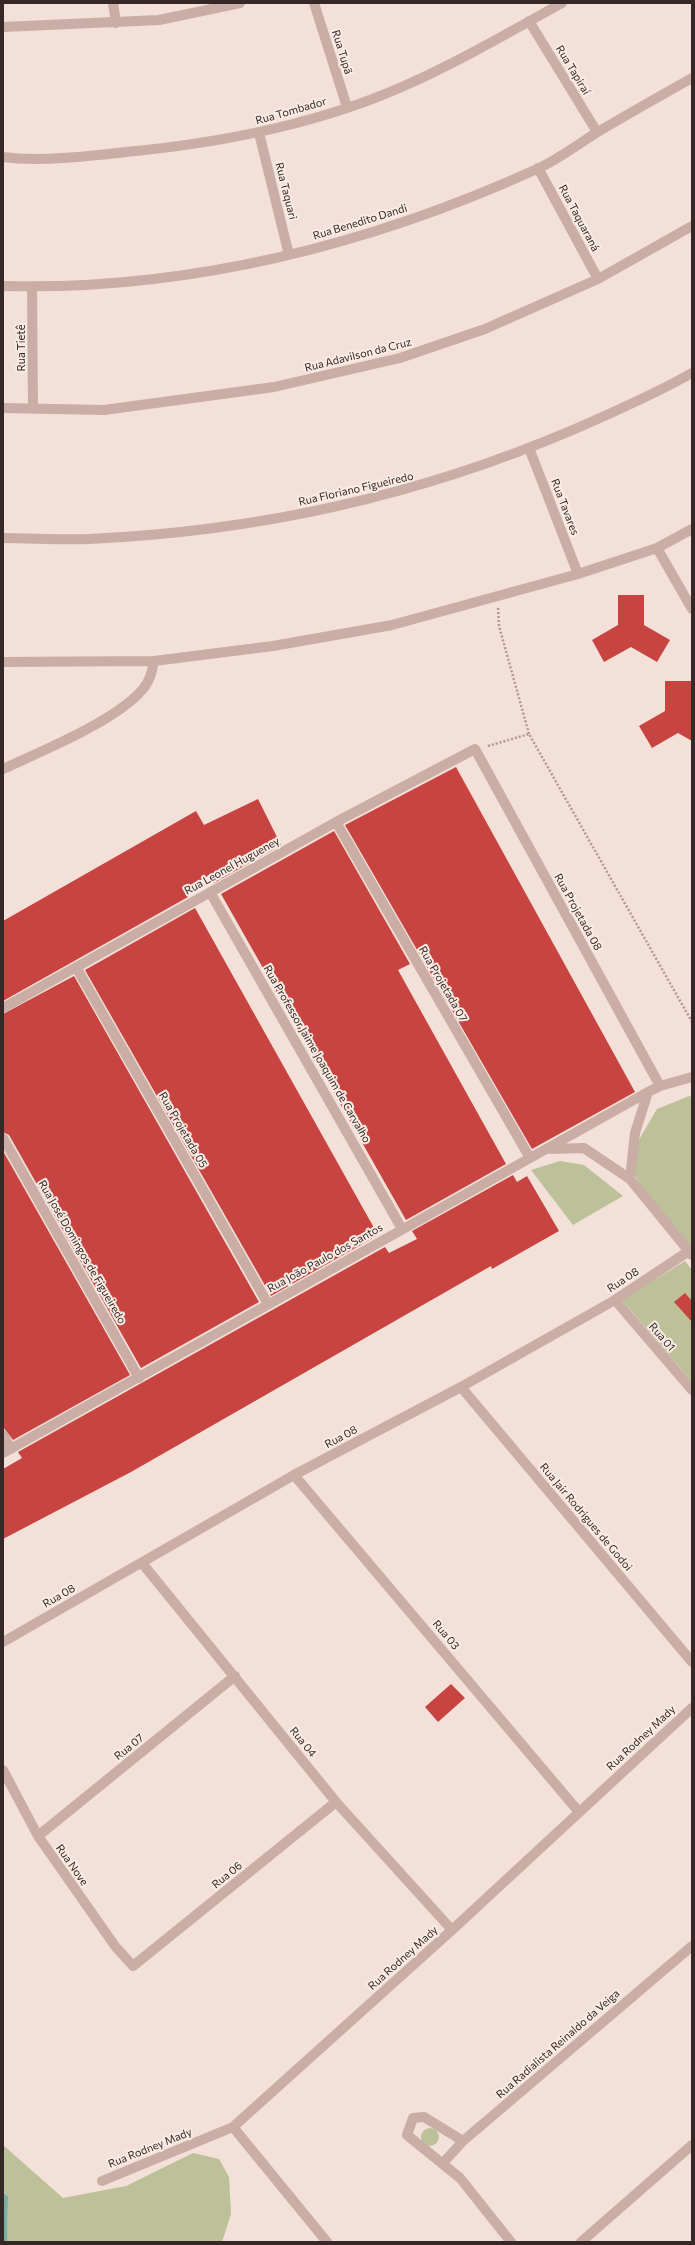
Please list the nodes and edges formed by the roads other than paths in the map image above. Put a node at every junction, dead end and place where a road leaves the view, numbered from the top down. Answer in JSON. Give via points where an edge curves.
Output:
{"nodes":[{"id":1,"x":113,"y":3,"type":"edge"},
{"id":2,"x":240,"y":3,"type":"edge"},
{"id":3,"x":314,"y":3,"type":"edge"},
{"id":4,"x":562,"y":3,"type":"edge"},
{"id":5,"x":529,"y":21,"type":"junction"},
{"id":6,"x":116,"y":23,"type":"junction"},
{"id":7,"x":3,"y":27,"type":"edge"},
{"id":8,"x":692,"y":78,"type":"edge"},
{"id":9,"x":347,"y":107,"type":"junction"},
{"id":10,"x":597,"y":132,"type":"junction"},
{"id":11,"x":259,"y":134,"type":"junction"},
{"id":12,"x":3,"y":157,"type":"edge"},
{"id":13,"x":538,"y":168,"type":"junction"},
{"id":14,"x":692,"y":226,"type":"edge"},
{"id":15,"x":289,"y":255,"type":"junction"},
{"id":16,"x":598,"y":279,"type":"junction"},
{"id":17,"x":3,"y":286,"type":"edge"},
{"id":18,"x":32,"y":287,"type":"junction"},
{"id":19,"x":692,"y":373,"type":"edge"},
{"id":20,"x":3,"y":408,"type":"edge"},
{"id":21,"x":33,"y":409,"type":"junction"},
{"id":22,"x":529,"y":448,"type":"junction"},
{"id":23,"x":692,"y":528,"type":"edge"},
{"id":24,"x":3,"y":538,"type":"edge"},
{"id":25,"x":657,"y":548,"type":"junction"},
{"id":26,"x":578,"y":574,"type":"junction"},
{"id":27,"x":692,"y":609,"type":"edge"},
{"id":28,"x":154,"y":661,"type":"junction"},
{"id":29,"x":3,"y":662,"type":"edge"},
{"id":30,"x":475,"y":749,"type":"joint"},
{"id":31,"x":3,"y":769,"type":"edge"},
{"id":32,"x":336,"y":822,"type":"junction"},
{"id":33,"x":210,"y":892,"type":"junction"},
{"id":34,"x":76,"y":967,"type":"junction"},
{"id":35,"x":3,"y":1008,"type":"edge"},
{"id":36,"x":692,"y":1077,"type":"edge"},
{"id":37,"x":660,"y":1086,"type":"junction"},
{"id":38,"x":648,"y":1092,"type":"junction"},
{"id":39,"x":3,"y":1138,"type":"edge"},
{"id":40,"x":543,"y":1150,"type":"junction"},
{"id":41,"x":530,"y":1158,"type":"junction"},
{"id":42,"x":630,"y":1179,"type":"junction"},
{"id":43,"x":402,"y":1229,"type":"junction"},
{"id":44,"x":690,"y":1253,"type":"edge"},
{"id":45,"x":615,"y":1300,"type":"junction"},
{"id":46,"x":268,"y":1304,"type":"junction"},
{"id":47,"x":139,"y":1378,"type":"junction"},
{"id":48,"x":461,"y":1387,"type":"junction"},
{"id":49,"x":692,"y":1390,"type":"edge"},
{"id":50,"x":3,"y":1435,"type":"edge"},
{"id":51,"x":7,"y":1451,"type":"edge"},
{"id":52,"x":294,"y":1475,"type":"junction"},
{"id":53,"x":142,"y":1563,"type":"junction"},
{"id":54,"x":3,"y":1642,"type":"edge"},
{"id":55,"x":692,"y":1662,"type":"edge"},
{"id":56,"x":234,"y":1676,"type":"junction"},
{"id":57,"x":692,"y":1708,"type":"edge"},
{"id":58,"x":3,"y":1770,"type":"edge"},
{"id":59,"x":336,"y":1802,"type":"junction"},
{"id":60,"x":579,"y":1812,"type":"junction"},
{"id":61,"x":38,"y":1836,"type":"junction"},
{"id":62,"x":452,"y":1930,"type":"junction"},
{"id":63,"x":692,"y":1946,"type":"edge"},
{"id":64,"x":133,"y":1966,"type":"joint"},
{"id":65,"x":234,"y":2127,"type":"junction"},
{"id":66,"x":464,"y":2141,"type":"junction"},
{"id":67,"x":692,"y":2145,"type":"edge"},
{"id":68,"x":443,"y":2163,"type":"junction"},
{"id":69,"x":102,"y":2181,"type":"dead end"},
{"id":70,"x":327,"y":2242,"type":"edge"},
{"id":71,"x":511,"y":2242,"type":"edge"},
{"id":72,"x":580,"y":2242,"type":"edge"}],
"edges":[{"from":1,"to":6,"type":"street"},
{"from":2,"to":6,"type":"street","via":[[160,20]]},
{"from":3,"to":9,"type":"street","name":"Rua Tupã"},
{"from":4,"to":5,"type":"street","name":"Rua Tombador"},
{"from":5,"to":9,"type":"street","name":"Rua Tombador","via":[[465,57],[403,86]]},
{"from":5,"to":10,"type":"street","name":"Rua Tapiraí"},
{"from":6,"to":7,"type":"street"},
{"from":8,"to":10,"type":"street","name":"Rua Benedito Dandi"},
{"from":9,"to":11,"type":"street","name":"Rua Tombador"},
{"from":10,"to":13,"type":"street","name":"Rua Benedito Dandi"},
{"from":11,"to":12,"type":"street","name":"Rua Tombador","via":[[170,148],[80,157]]},
{"from":11,"to":15,"type":"street","name":"Rua Taquari"},
{"from":13,"to":15,"type":"street","name":"Rua Benedito Dandi","via":[[408,221]]},
{"from":13,"to":16,"type":"street","name":"Rua Taquaraná"},
{"from":14,"to":16,"type":"street","name":"Rua Adavilson da Cruz"},
{"from":15,"to":18,"type":"street","name":"Rua Benedito Dandi","via":[[211,271],[147,280],[82,286]]},
{"from":16,"to":21,"type":"street","name":"Rua Adavilson da Cruz","via":[[485,329],[400,358],[337,374],[274,387],[104,410]]},
{"from":17,"to":18,"type":"street","name":"Rua Benedito Dandi"},
{"from":18,"to":21,"type":"street","name":"Rua Tietê"},
{"from":19,"to":22,"type":"street","name":"Rua Floriano Figueiredo","via":[[599,418]]},
{"from":20,"to":21,"type":"street","name":"Rua Adavilson da Cruz"},
{"from":22,"to":24,"type":"street","name":"Rua Floriano Figueiredo","via":[[433,482],[345,506],[267,521],[183,532],[88,539]]},
{"from":22,"to":26,"type":"street","name":"Rua Tavares"},
{"from":23,"to":25,"type":"street"},
{"from":25,"to":26,"type":"street"},
{"from":25,"to":27,"type":"street"},
{"from":26,"to":28,"type":"street","via":[[392,625],[273,646]]},
{"from":28,"to":29,"type":"street"},
{"from":28,"to":31,"type":"street","via":[[151,675],[144,688],[128,703],[91,726]]},
{"from":30,"to":32,"type":"street","name":"Rua Leonel Hugueney"},
{"from":30,"to":37,"type":"street","name":"Rua Projetada 08"},
{"from":32,"to":33,"type":"street","name":"Rua Leonel Hugueney"},
{"from":32,"to":41,"type":"street","name":"Rua Projetada 07"},
{"from":33,"to":34,"type":"street","name":"Rua Leonel Hugueney"},
{"from":33,"to":43,"type":"street","name":"Rua Professor Jaime Joaquim de Carvalho"},
{"from":34,"to":35,"type":"street","name":"Rua Leonel Hugueney"},
{"from":34,"to":46,"type":"street","name":"Rua Projetada 05"},
{"from":36,"to":37,"type":"street","name":"Rua João Paulo dos Santos"},
{"from":37,"to":38,"type":"street","name":"Rua João Paulo dos Santos"},
{"from":38,"to":40,"type":"street","name":"Rua João Paulo dos Santos"},
{"from":38,"to":42,"type":"street","via":[[635,1132]]},
{"from":39,"to":47,"type":"street","name":"Rua José Domingos de Figueiredo"},
{"from":40,"to":41,"type":"street","name":"Rua João Paulo dos Santos"},
{"from":40,"to":42,"type":"street","via":[[584,1148]]},
{"from":41,"to":43,"type":"street","name":"Rua João Paulo dos Santos"},
{"from":42,"to":44,"type":"street"},
{"from":43,"to":46,"type":"street","name":"Rua João Paulo dos Santos"},
{"from":44,"to":45,"type":"street","name":"Rua 08"},
{"from":45,"to":48,"type":"street","name":"Rua 08"},
{"from":45,"to":49,"type":"street","name":"Rua 01"},
{"from":46,"to":47,"type":"street","name":"Rua João Paulo dos Santos"},
{"from":47,"to":51,"type":"street","name":"Rua João Paulo dos Santos"},
{"from":48,"to":52,"type":"street","name":"Rua 08"},
{"from":48,"to":55,"type":"street","name":"Rua Jair Rodrigues de Godoi"},
{"from":50,"to":51,"type":"street"},
{"from":52,"to":53,"type":"street","name":"Rua 08"},
{"from":52,"to":60,"type":"street","name":"Rua 03"},
{"from":53,"to":54,"type":"street","name":"Rua 08"},
{"from":53,"to":56,"type":"street","name":"Rua 04"},
{"from":56,"to":59,"type":"street","name":"Rua 04"},
{"from":56,"to":61,"type":"street","name":"Rua 07"},
{"from":57,"to":60,"type":"street","name":"Rua Rodney Mady"},
{"from":58,"to":61,"type":"street","name":"Rua Nove"},
{"from":59,"to":62,"type":"street","name":"Rua 04"},
{"from":59,"to":64,"type":"street","name":"Rua 06"},
{"from":60,"to":62,"type":"street","name":"Rua Rodney Mady"},
{"from":61,"to":64,"type":"street","name":"Rua Nove","via":[[115,1946]]},
{"from":62,"to":65,"type":"street","name":"Rua Rodney Mady"},
{"from":63,"to":66,"type":"street","name":"Rua Radialista Reinaldo da Veiga"},
{"from":65,"to":69,"type":"street","name":"Rua Rodney Mady"},
{"from":65,"to":70,"type":"street"},
{"from":66,"to":68,"type":"street","name":"Rua Radialista Reinaldo da Veiga"},
{"from":66,"to":68,"type":"street","via":[[424,2117],[413,2118],[407,2135]]},
{"from":67,"to":72,"type":"street"},
{"from":68,"to":71,"type":"street","via":[[460,2178]]}]}
